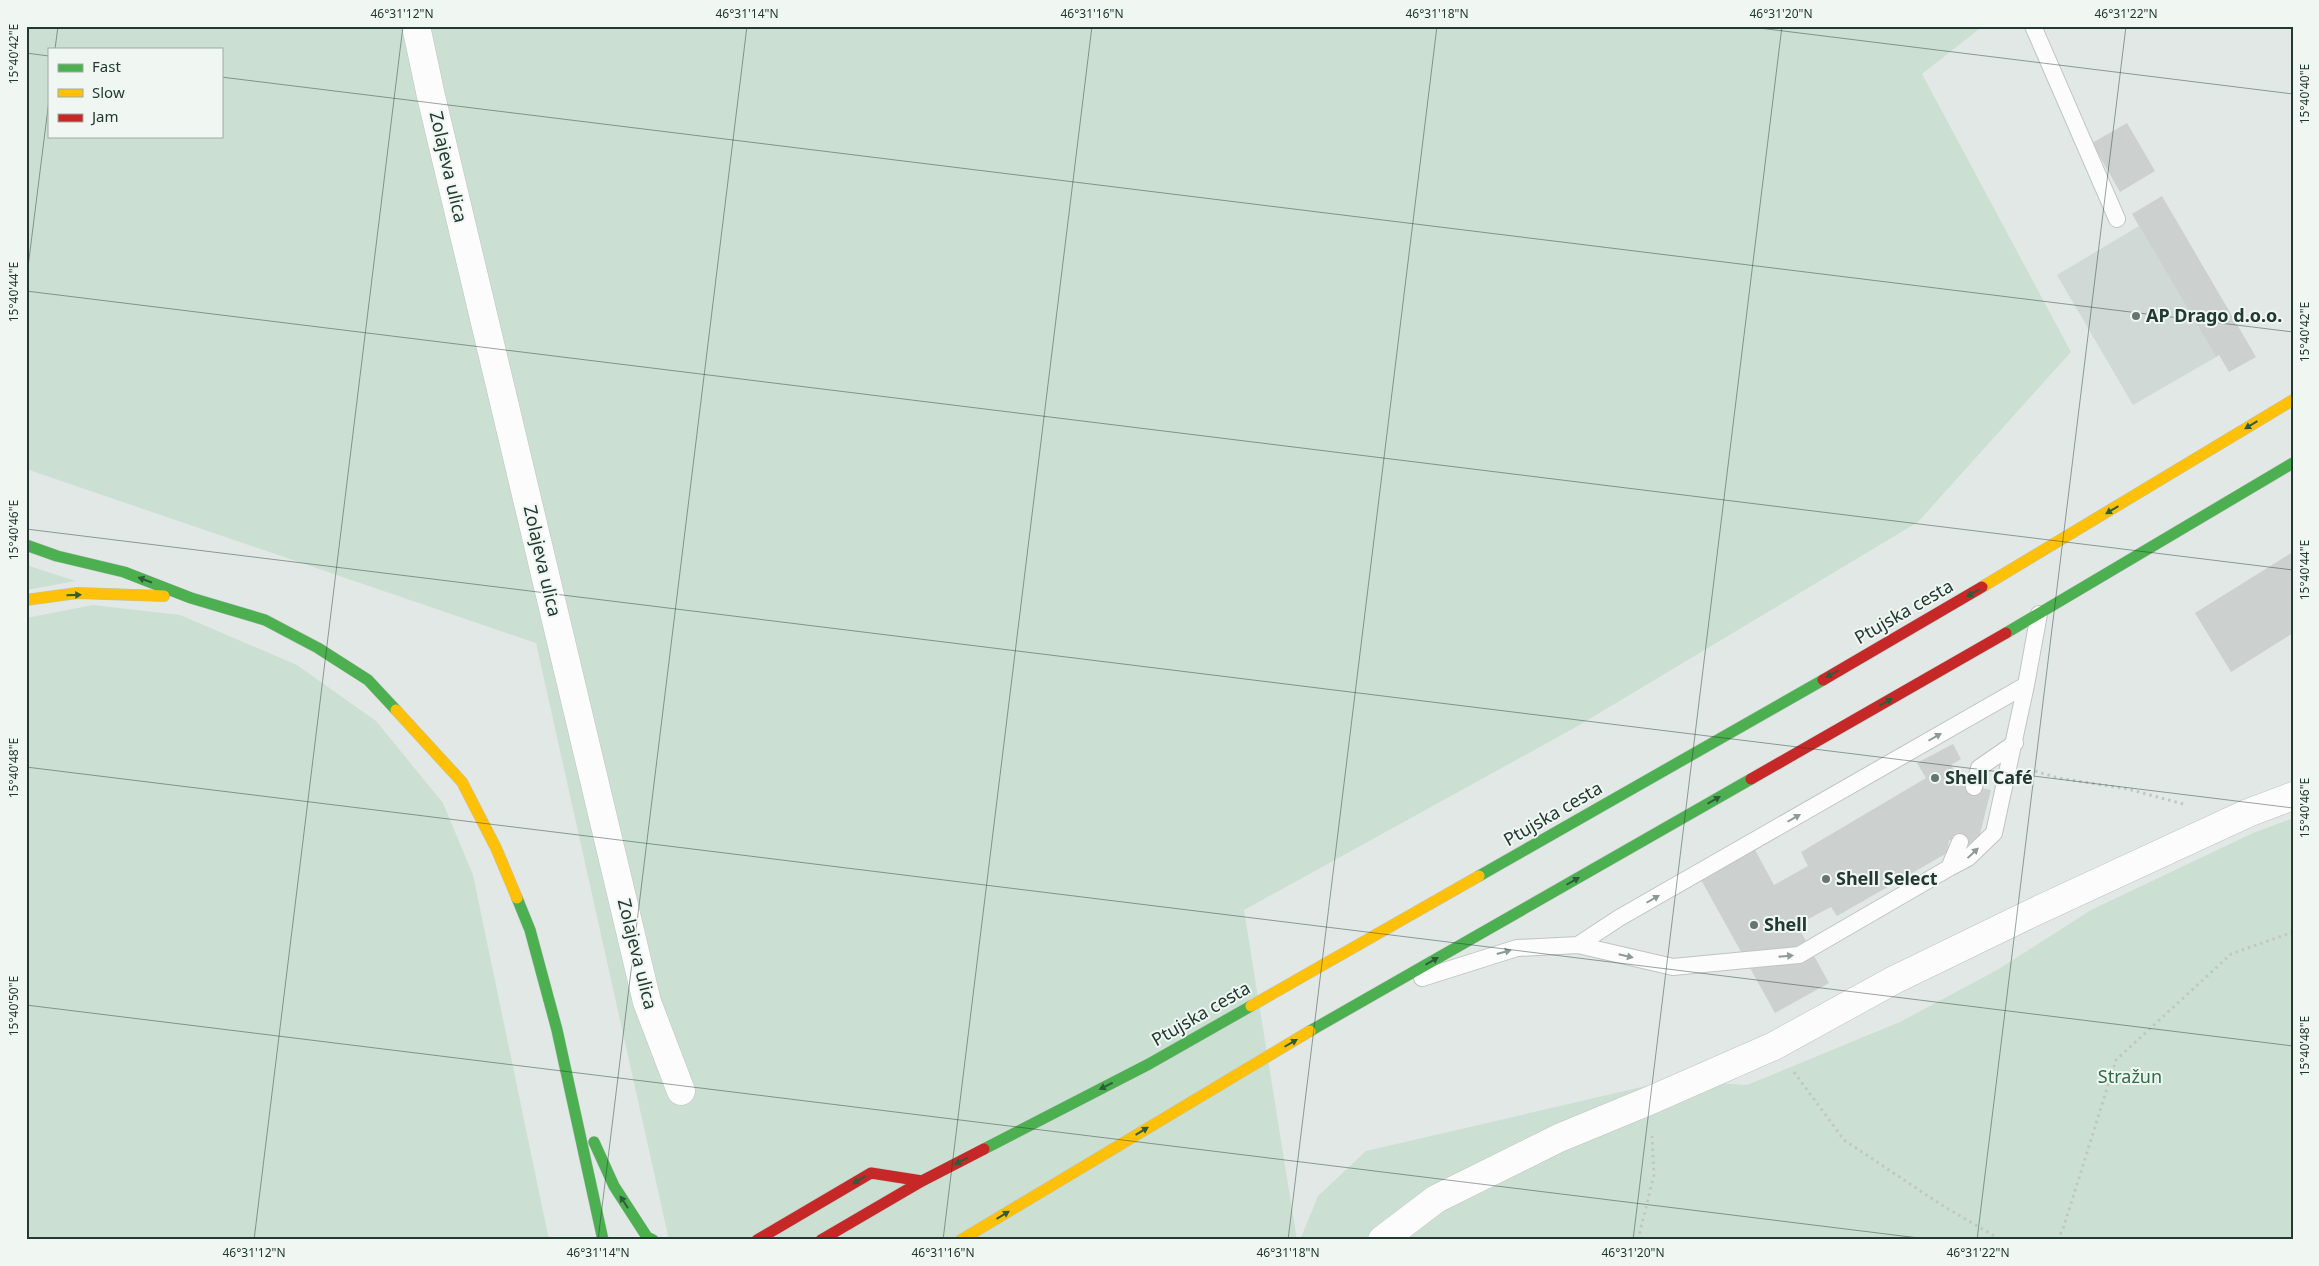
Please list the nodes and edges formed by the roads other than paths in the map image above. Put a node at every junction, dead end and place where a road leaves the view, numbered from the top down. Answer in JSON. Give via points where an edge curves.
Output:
{"nodes":[{"id":1,"x":416,"y":26,"type":"edge"},
{"id":2,"x":2033,"y":26,"type":"edge"},
{"id":3,"x":2116,"y":219,"type":"dead end"},
{"id":4,"x":2293,"y":400,"type":"edge"},
{"id":5,"x":2293,"y":463,"type":"edge"},
{"id":6,"x":26,"y":545,"type":"edge"},
{"id":7,"x":191,"y":598,"type":"junction"},
{"id":8,"x":26,"y":600,"type":"edge"},
{"id":9,"x":2039,"y":614,"type":"junction"},
{"id":10,"x":2026,"y":685,"type":"junction"},
{"id":11,"x":2015,"y":743,"type":"junction"},
{"id":12,"x":1974,"y":787,"type":"dead end"},
{"id":13,"x":2293,"y":796,"type":"edge"},
{"id":14,"x":1960,"y":842,"type":"dead end"},
{"id":15,"x":1949,"y":868,"type":"junction"},
{"id":16,"x":1578,"y":945,"type":"junction"},
{"id":17,"x":1375,"y":994,"type":"junction"},
{"id":18,"x":681,"y":1091,"type":"dead end"},
{"id":19,"x":573,"y":1097,"type":"junction"},
{"id":20,"x":922,"y":1181,"type":"junction"},
{"id":21,"x":603,"y":1240,"type":"edge"},
{"id":22,"x":654,"y":1240,"type":"edge"},
{"id":23,"x":757,"y":1240,"type":"edge"},
{"id":24,"x":821,"y":1240,"type":"edge"},
{"id":25,"x":961,"y":1240,"type":"edge"},
{"id":26,"x":1382,"y":1240,"type":"edge"}],
"edges":[{"from":1,"to":18,"type":"street","name":"Zolajeva ulica","via":[[647,1002]]},
{"from":2,"to":3,"type":"lane"},
{"from":4,"to":20,"type":"main road","name":"Ptujska cesta","one_way":true,"via":[[2055,545],[1712,744],[1149,1064]]},
{"from":5,"to":9,"type":"main road"},
{"from":7,"to":6,"type":"main road","one_way":true,"via":[[124,572]]},
{"from":8,"to":7,"type":"main road","one_way":true,"via":[[43,596],[117,594]]},
{"from":7,"to":19,"type":"main road","via":[[265,620],[368,680],[462,782],[496,848],[530,930]]},
{"from":9,"to":10,"type":"lane"},
{"from":17,"to":9,"type":"main road","one_way":true},
{"from":10,"to":11,"type":"lane"},
{"from":16,"to":10,"type":"lane","one_way":true,"via":[[1628,913]]},
{"from":11,"to":12,"type":"lane","via":[[1979,768]]},
{"from":15,"to":11,"type":"lane","one_way":true,"via":[[1968,858],[1994,833]]},
{"from":13,"to":26,"type":"street","via":[[2237,818],[1894,980],[1774,1046],[1559,1138],[1436,1199]]},
{"from":14,"to":15,"type":"lane"},
{"from":16,"to":15,"type":"lane","one_way":true,"via":[[1673,967],[1799,955]]},
{"from":17,"to":16,"type":"lane","one_way":true,"via":[[1518,948]]},
{"from":25,"to":17,"type":"main road","one_way":true},
{"from":19,"to":21,"type":"main road"},
{"from":22,"to":19,"type":"main road","one_way":true,"via":[[647,1237],[614,1186]]},
{"from":20,"to":23,"type":"main road","one_way":true,"via":[[871,1173]]},
{"from":20,"to":24,"type":"main road","name":"Ptujska cesta"}]}
